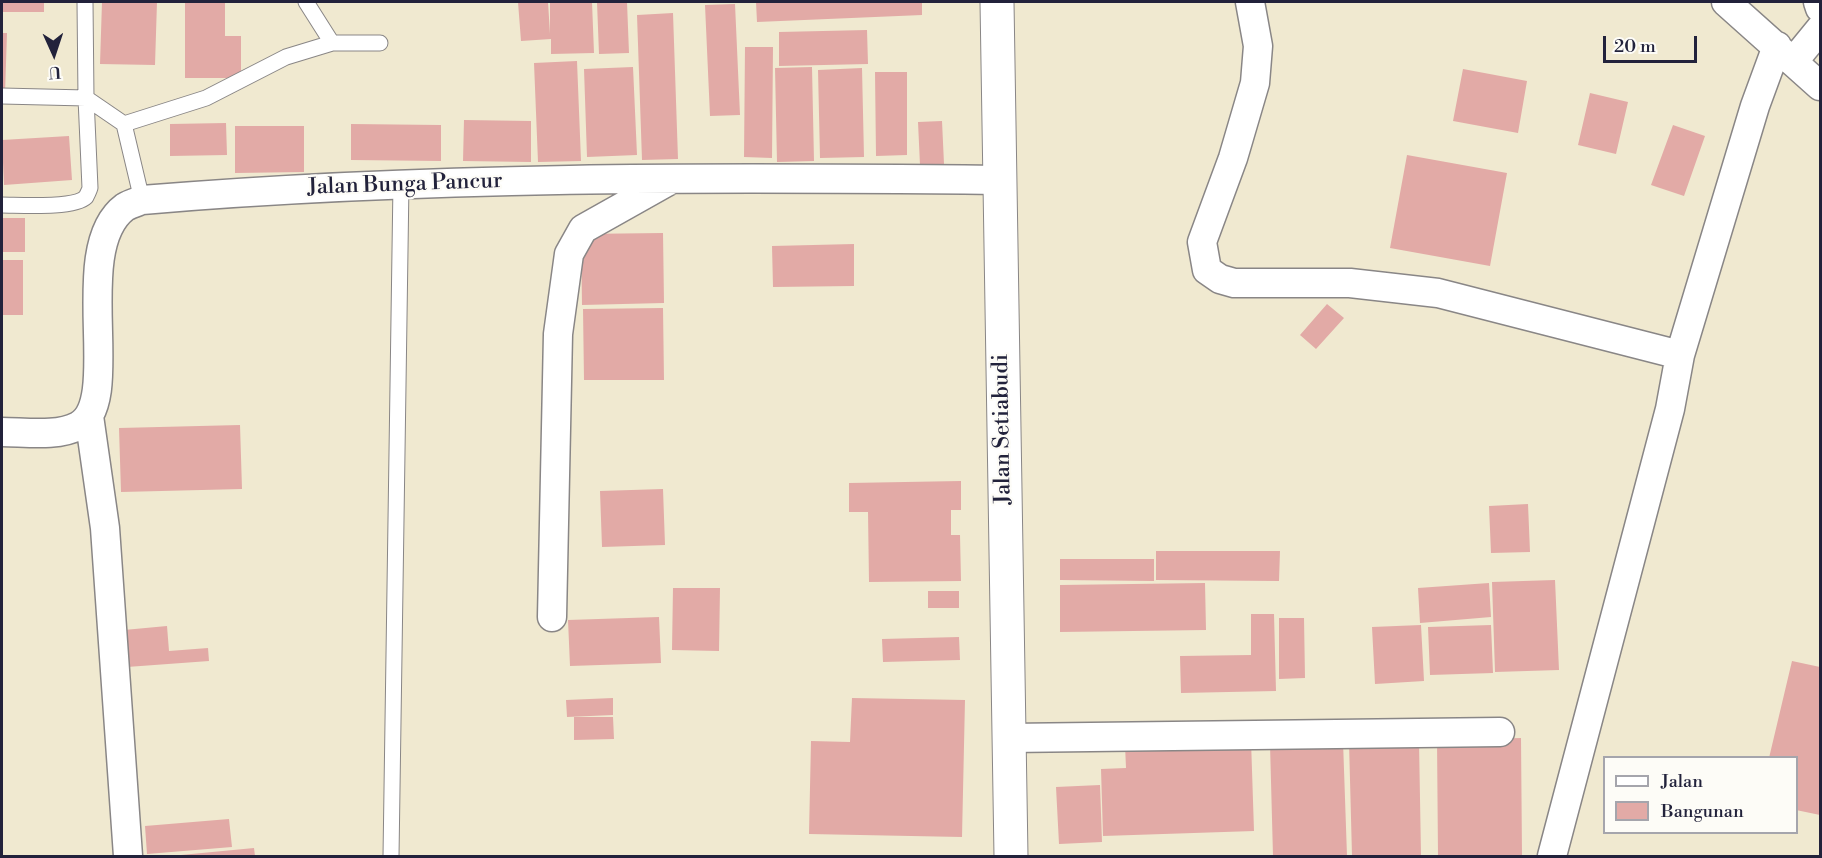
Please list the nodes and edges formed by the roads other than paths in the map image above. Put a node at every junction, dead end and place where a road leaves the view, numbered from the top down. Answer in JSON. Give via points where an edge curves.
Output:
{"nodes":[{"id":1,"x":85,"y":2,"type":"edge"},
{"id":2,"x":306,"y":2,"type":"edge"},
{"id":3,"x":997,"y":2,"type":"edge"},
{"id":4,"x":1250,"y":2,"type":"edge"},
{"id":5,"x":1726,"y":2,"type":"edge"},
{"id":6,"x":1818,"y":2,"type":"edge"},
{"id":7,"x":1821,"y":8,"type":"edge"},
{"id":8,"x":1821,"y":28,"type":"edge"},
{"id":9,"x":332,"y":43,"type":"junction"},
{"id":10,"x":380,"y":43,"type":"dead end"},
{"id":11,"x":1785,"y":54,"type":"junction"},
{"id":12,"x":1821,"y":86,"type":"edge"},
{"id":13,"x":2,"y":96,"type":"edge"},
{"id":14,"x":86,"y":98,"type":"junction"},
{"id":15,"x":124,"y":124,"type":"junction"},
{"id":16,"x":676,"y":177,"type":"junction"},
{"id":17,"x":998,"y":180,"type":"junction"},
{"id":18,"x":400,"y":183,"type":"junction"},
{"id":19,"x":142,"y":200,"type":"junction"},
{"id":20,"x":2,"y":205,"type":"edge"},
{"id":21,"x":1680,"y":355,"type":"junction"},
{"id":22,"x":89,"y":416,"type":"junction"},
{"id":23,"x":2,"y":432,"type":"edge"},
{"id":24,"x":552,"y":616,"type":"dead end"},
{"id":25,"x":1500,"y":732,"type":"dead end"},
{"id":26,"x":1009,"y":738,"type":"junction"},
{"id":27,"x":128,"y":856,"type":"edge"},
{"id":28,"x":391,"y":856,"type":"edge"},
{"id":29,"x":1011,"y":856,"type":"edge"},
{"id":30,"x":1552,"y":856,"type":"edge"}],
"edges":[{"from":1,"to":14,"type":"lane"},
{"from":2,"to":9,"type":"lane"},
{"from":3,"to":17,"type":"main road","name":"Jalan Setiabudi"},
{"from":4,"to":21,"type":"street","via":[[1258,46],[1255,83],[1202,242],[1207,270],[1234,283],[1350,283],[1438,293]]},
{"from":5,"to":11,"type":"street"},
{"from":6,"to":7,"type":"street"},
{"from":8,"to":11,"type":"street"},
{"from":9,"to":10,"type":"lane"},
{"from":9,"to":15,"type":"lane","via":[[286,57],[206,98]]},
{"from":11,"to":12,"type":"street"},
{"from":11,"to":21,"type":"street","via":[[1755,106]]},
{"from":13,"to":14,"type":"lane"},
{"from":14,"to":15,"type":"lane"},
{"from":14,"to":20,"type":"lane","via":[[90,188],[86,197],[62,204]]},
{"from":15,"to":19,"type":"lane"},
{"from":16,"to":17,"type":"street","name":"Jalan Bunga Pancur"},
{"from":16,"to":18,"type":"street","name":"Jalan Bunga Pancur"},
{"from":16,"to":24,"type":"street","via":[[583,229],[569,254],[558,334]]},
{"from":17,"to":26,"type":"main road","name":"Jalan Setiabudi"},
{"from":18,"to":19,"type":"street","name":"Jalan Bunga Pancur"},
{"from":18,"to":28,"type":"lane"},
{"from":19,"to":22,"type":"street","name":"Jalan Bunga Pancur","via":[[125,207],[111,222],[101,251],[97,280],[98,378]]},
{"from":21,"to":30,"type":"street","via":[[1670,409]]},
{"from":22,"to":23,"type":"street","via":[[80,426],[69,429]]},
{"from":22,"to":27,"type":"street","via":[[105,528]]},
{"from":25,"to":26,"type":"street"},
{"from":26,"to":29,"type":"main road","name":"Jalan Setiabudi"}]}
